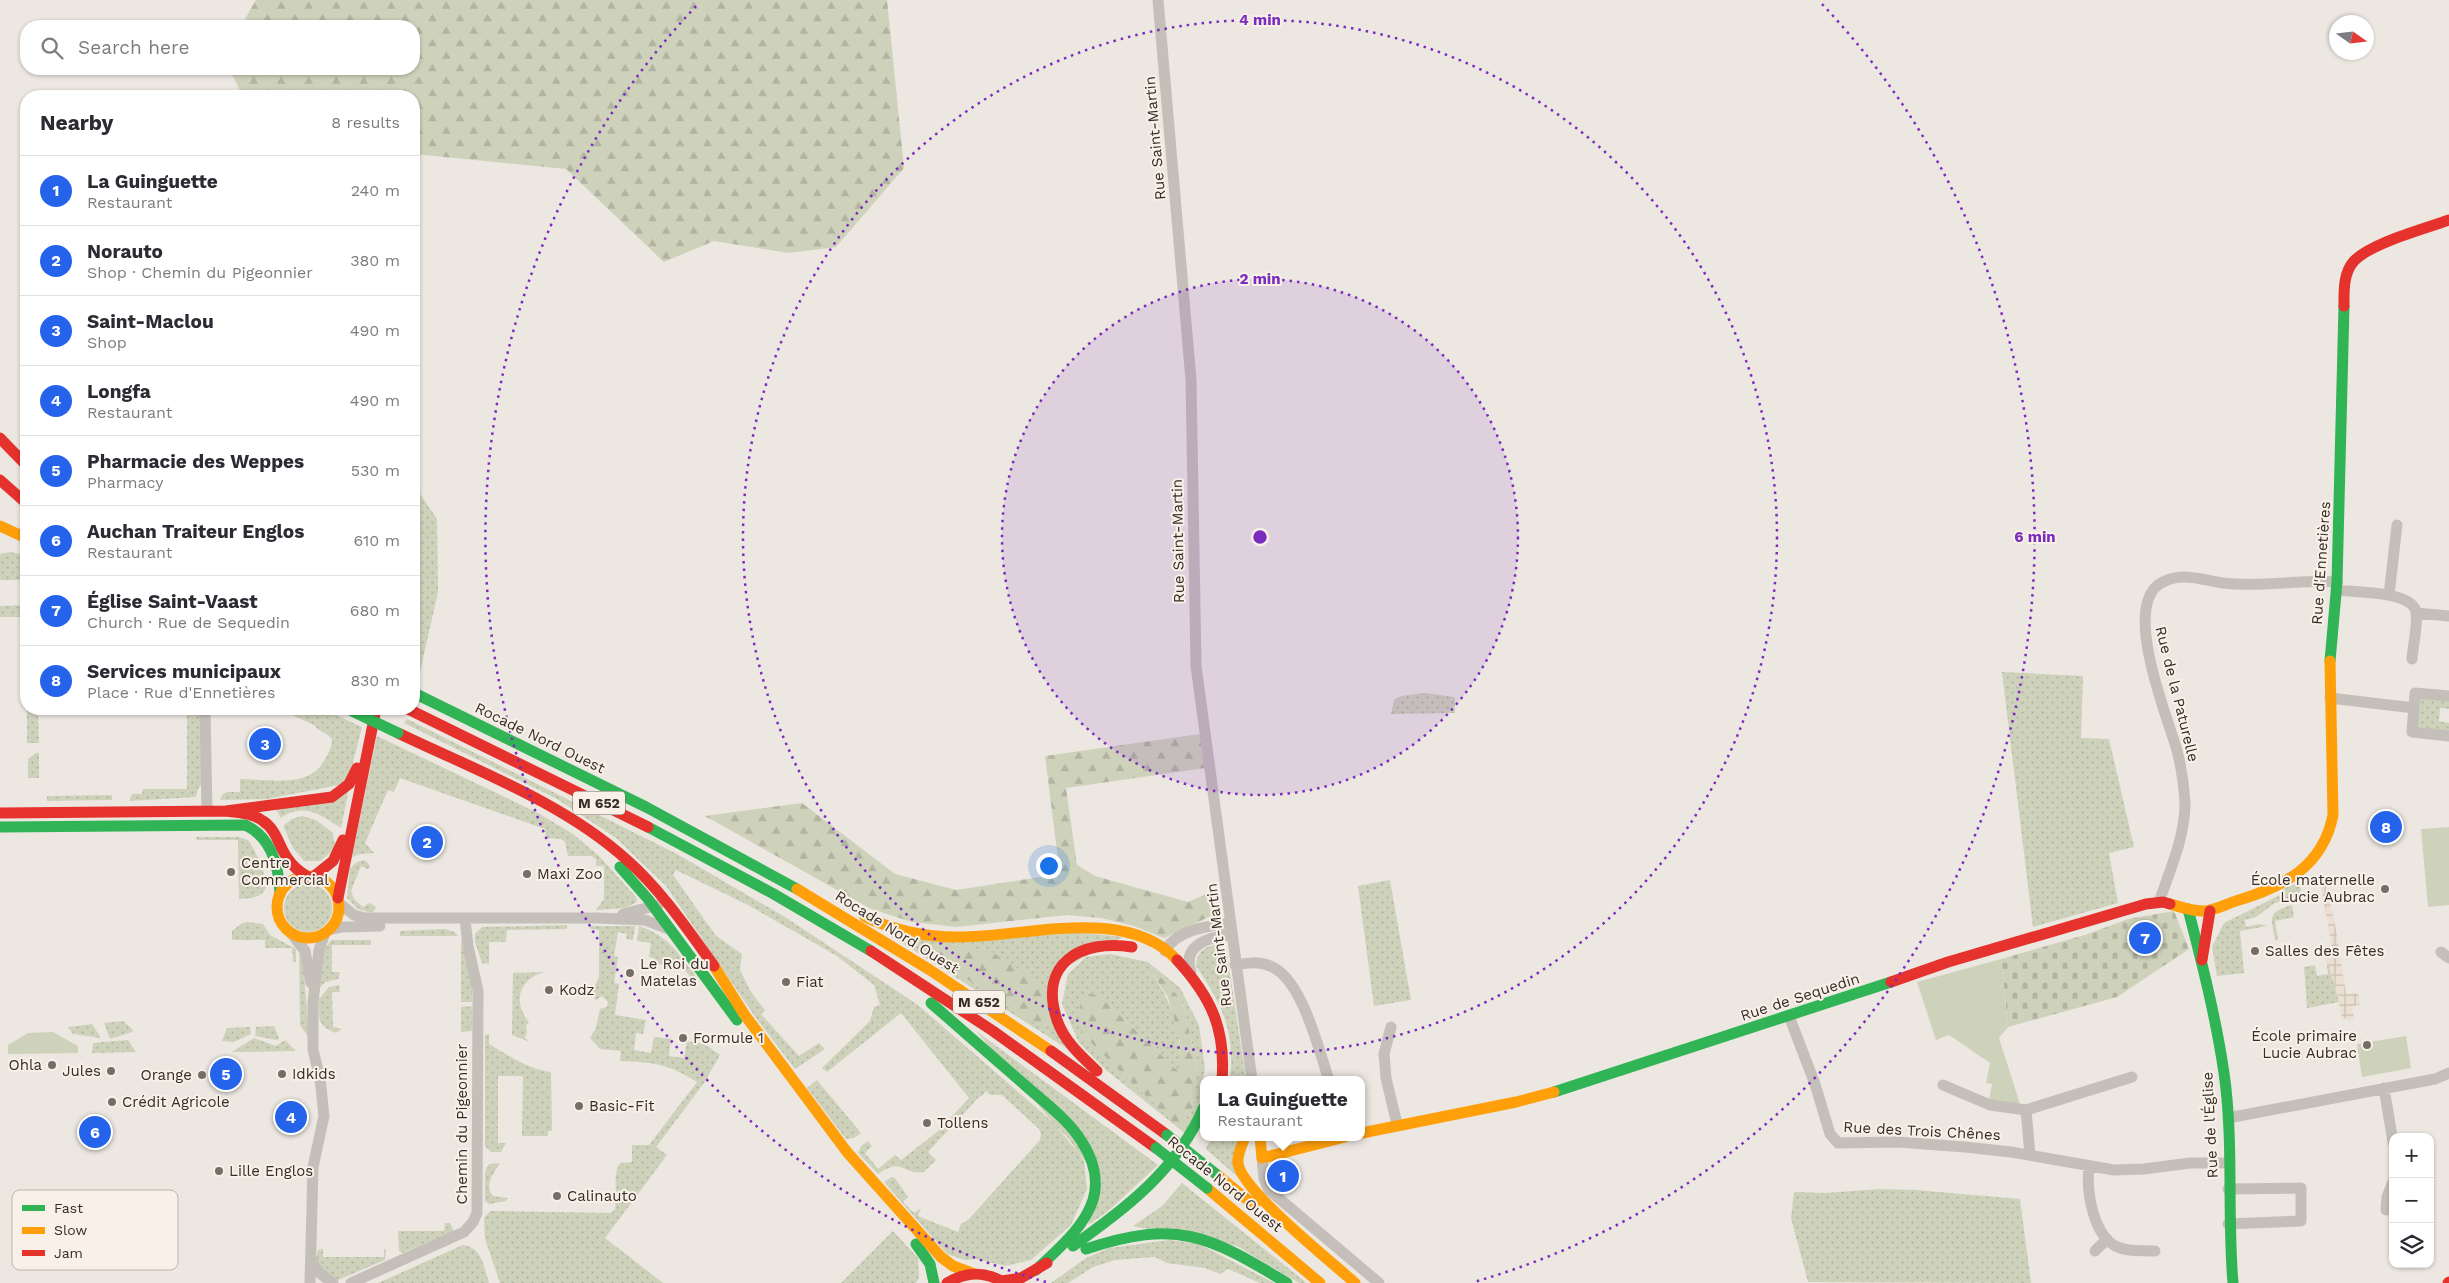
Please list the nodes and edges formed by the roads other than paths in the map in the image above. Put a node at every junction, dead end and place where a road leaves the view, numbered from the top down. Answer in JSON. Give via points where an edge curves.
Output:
{"nodes":[{"id":1,"x":1158,"y":0,"type":"edge"},
{"id":2,"x":2449,"y":220,"type":"edge"},
{"id":3,"x":0,"y":438,"type":"edge"},
{"id":4,"x":20,"y":459,"type":"edge"},
{"id":5,"x":0,"y":480,"type":"edge"},
{"id":6,"x":20,"y":498,"type":"edge"},
{"id":7,"x":2396,"y":525,"type":"dead end"},
{"id":8,"x":0,"y":526,"type":"edge"},
{"id":9,"x":20,"y":535,"type":"edge"},
{"id":10,"x":2,"y":541,"type":"dead end"},
{"id":11,"x":20,"y":543,"type":"edge"},
{"id":12,"x":2337,"y":586,"type":"junction"},
{"id":13,"x":2389,"y":595,"type":"junction"},
{"id":14,"x":2416,"y":613,"type":"junction"},
{"id":15,"x":2449,"y":616,"type":"edge"},
{"id":16,"x":2412,"y":659,"type":"dead end"},
{"id":17,"x":420,"y":695,"type":"edge"},
{"id":18,"x":2449,"y":696,"type":"edge"},
{"id":19,"x":2330,"y":698,"type":"junction"},
{"id":20,"x":2414,"y":708,"type":"junction"},
{"id":21,"x":205,"y":715,"type":"edge"},
{"id":22,"x":360,"y":715,"type":"edge"},
{"id":23,"x":375,"y":715,"type":"edge"},
{"id":24,"x":420,"y":715,"type":"edge"},
{"id":25,"x":370,"y":735,"type":"junction"},
{"id":26,"x":2449,"y":736,"type":"edge"},
{"id":27,"x":358,"y":790,"type":"junction"},
{"id":28,"x":516,"y":790,"type":"junction"},
{"id":29,"x":207,"y":811,"type":"junction"},
{"id":30,"x":226,"y":811,"type":"junction"},
{"id":31,"x":0,"y":813,"type":"edge"},
{"id":32,"x":0,"y":828,"type":"edge"},
{"id":33,"x":310,"y":877,"type":"junction"},
{"id":34,"x":782,"y":880,"type":"junction"},
{"id":35,"x":280,"y":894,"type":"junction"},
{"id":36,"x":338,"y":901,"type":"junction"},
{"id":37,"x":2159,"y":902,"type":"junction"},
{"id":38,"x":653,"y":906,"type":"junction"},
{"id":39,"x":2188,"y":910,"type":"junction"},
{"id":40,"x":2213,"y":910,"type":"junction"},
{"id":41,"x":675,"y":912,"type":"junction"},
{"id":42,"x":597,"y":918,"type":"junction"},
{"id":43,"x":444,"y":920,"type":"junction"},
{"id":44,"x":465,"y":920,"type":"junction"},
{"id":45,"x":823,"y":922,"type":"junction"},
{"id":46,"x":1232,"y":928,"type":"junction"},
{"id":47,"x":328,"y":931,"type":"junction"},
{"id":48,"x":291,"y":933,"type":"junction"},
{"id":49,"x":675,"y":935,"type":"junction"},
{"id":50,"x":1165,"y":951,"type":"junction"},
{"id":51,"x":1235,"y":965,"type":"junction"},
{"id":52,"x":2203,"y":967,"type":"junction"},
{"id":53,"x":1175,"y":973,"type":"junction"},
{"id":54,"x":1192,"y":976,"type":"junction"},
{"id":55,"x":312,"y":1002,"type":"junction"},
{"id":56,"x":1789,"y":1016,"type":"junction"},
{"id":57,"x":1391,"y":1027,"type":"dead end"},
{"id":58,"x":2449,"y":1073,"type":"edge"},
{"id":59,"x":1211,"y":1076,"type":"edge"},
{"id":60,"x":1222,"y":1076,"type":"edge"},
{"id":61,"x":1251,"y":1076,"type":"edge"},
{"id":62,"x":1328,"y":1076,"type":"edge"},
{"id":63,"x":2132,"y":1077,"type":"dead end"},
{"id":64,"x":1943,"y":1085,"type":"dead end"},
{"id":65,"x":2384,"y":1088,"type":"junction"},
{"id":66,"x":2026,"y":1110,"type":"junction"},
{"id":67,"x":1200,"y":1118,"type":"edge"},
{"id":68,"x":2228,"y":1118,"type":"junction"},
{"id":69,"x":1397,"y":1124,"type":"junction"},
{"id":70,"x":1365,"y":1132,"type":"edge"},
{"id":71,"x":2392,"y":1133,"type":"edge"},
{"id":72,"x":1167,"y":1134,"type":"junction"},
{"id":73,"x":1243,"y":1141,"type":"edge"},
{"id":74,"x":1314,"y":1141,"type":"edge"},
{"id":75,"x":1197,"y":1146,"type":"dead end"},
{"id":76,"x":1261,"y":1148,"type":"edge"},
{"id":77,"x":1240,"y":1149,"type":"junction"},
{"id":78,"x":2030,"y":1155,"type":"junction"},
{"id":79,"x":2228,"y":1163,"type":"junction"},
{"id":80,"x":2090,"y":1166,"type":"junction"},
{"id":81,"x":2228,"y":1189,"type":"junction"},
{"id":82,"x":2389,"y":1192,"type":"edge"},
{"id":83,"x":2386,"y":1210,"type":"dead end"},
{"id":84,"x":2228,"y":1224,"type":"junction"},
{"id":85,"x":2107,"y":1239,"type":"junction"},
{"id":86,"x":1086,"y":1249,"type":"junction"},
{"id":87,"x":2095,"y":1251,"type":"dead end"},
{"id":88,"x":2155,"y":1251,"type":"dead end"},
{"id":89,"x":310,"y":1254,"type":"junction"},
{"id":90,"x":1072,"y":1258,"type":"dead end"},
{"id":91,"x":1060,"y":1267,"type":"dead end"},
{"id":92,"x":1036,"y":1270,"type":"junction"},
{"id":93,"x":972,"y":1273,"type":"junction"},
{"id":94,"x":1048,"y":1276,"type":"dead end"},
{"id":95,"x":1003,"y":1282,"type":"edge"},
{"id":96,"x":310,"y":1283,"type":"edge"},
{"id":97,"x":333,"y":1283,"type":"edge"},
{"id":98,"x":351,"y":1283,"type":"edge"},
{"id":99,"x":934,"y":1283,"type":"edge"},
{"id":100,"x":946,"y":1283,"type":"edge"},
{"id":101,"x":1287,"y":1283,"type":"edge"},
{"id":102,"x":1320,"y":1283,"type":"edge"},
{"id":103,"x":1344,"y":1283,"type":"edge"},
{"id":104,"x":1355,"y":1283,"type":"edge"},
{"id":105,"x":1379,"y":1283,"type":"edge"},
{"id":106,"x":2233,"y":1283,"type":"edge"}],
"edges":[{"from":1,"to":46,"type":"street","name":"Rue Saint-Martin","via":[[1192,402],[1195,650]]},
{"from":2,"to":12,"type":"main road","name":"Rue d'Ennetières","via":[[2380,244],[2358,257],[2347,273],[2343,288]]},
{"from":3,"to":4,"type":"main road"},
{"from":5,"to":6,"type":"main road"},
{"from":7,"to":13,"type":"street"},
{"from":8,"to":9,"type":"main road"},
{"from":10,"to":11,"type":"main road"},
{"from":12,"to":13,"type":"street","name":"Rue de la Paturelle"},
{"from":12,"to":19,"type":"main road","name":"Rue d'Ennetières"},
{"from":12,"to":37,"type":"street","name":"Rue de la Paturelle","via":[[2309,580],[2254,585],[2178,576],[2158,584],[2149,593],[2144,614],[2148,646],[2179,758],[2185,802],[2180,839]]},
{"from":13,"to":14,"type":"street","name":"Rue de la Paturelle","via":[[2408,600]]},
{"from":14,"to":15,"type":"street"},
{"from":14,"to":16,"type":"street"},
{"from":17,"to":34,"type":"main road","name":"Rocade Nord Ouest","number":"M 652","via":[[658,812]]},
{"from":18,"to":20,"type":"street","via":[[2416,693]]},
{"from":19,"to":20,"type":"street"},
{"from":19,"to":40,"type":"main road","name":"Rue d'Ennetières","via":[[2334,802],[2332,828],[2326,842],[2310,862],[2288,879]]},
{"from":20,"to":26,"type":"street","via":[[2412,732]]},
{"from":21,"to":29,"type":"street"},
{"from":22,"to":28,"type":"main road","bridge":true},
{"from":23,"to":25,"type":"main road"},
{"from":24,"to":45,"type":"main road","name":"Rocade Nord Ouest","number":"M 652","via":[[642,824]]},
{"from":25,"to":27,"type":"main road"},
{"from":25,"to":30,"type":"main road","via":[[353,778],[338,794],[319,800]]},
{"from":27,"to":33,"type":"main road","via":[[338,854],[324,870]]},
{"from":27,"to":36,"type":"main road"},
{"from":28,"to":38,"type":"main road","via":[[601,848]]},
{"from":28,"to":41,"type":"main road","via":[[564,813],[595,833],[629,861]]},
{"from":29,"to":30,"type":"main road"},
{"from":29,"to":31,"type":"main road"},
{"from":30,"to":33,"type":"main road","via":[[252,814],[267,821],[292,866]]},
{"from":32,"to":35,"type":"main road","via":[[245,825],[259,832],[265,841],[277,870]]},
{"from":33,"to":35,"type":"main road","via":[[290,882]]},
{"from":33,"to":36,"type":"main road","via":[[328,884]]},
{"from":34,"to":50,"type":"main road","via":[[820,893],[883,925],[915,933],[972,938],[1093,927],[1123,932],[1149,941]]},
{"from":34,"to":72,"type":"main road","name":"Rocade Nord Ouest","number":"M 652","via":[[867,929],[1032,1037]]},
{"from":35,"to":48,"type":"main road","via":[[279,916]]},
{"from":36,"to":43,"type":"street","via":[[361,917]]},
{"from":36,"to":47,"type":"main road","via":[[337,918]]},
{"from":37,"to":39,"type":"main road","name":"Rue de Sequedin"},
{"from":37,"to":56,"type":"main road","name":"Rue de Sequedin","via":[[1948,962]]},
{"from":38,"to":41,"type":"street","via":[[663,906]]},
{"from":38,"to":42,"type":"street"},
{"from":38,"to":49,"type":"main road"},
{"from":39,"to":40,"type":"main road","name":"Rue de Sequedin"},
{"from":39,"to":52,"type":"main road"},
{"from":40,"to":52,"type":"main road","via":[[2203,948]]},
{"from":41,"to":93,"type":"main road","via":[[744,1014],[847,1152],[931,1248],[953,1266]]},
{"from":42,"to":44,"type":"street"},
{"from":42,"to":49,"type":"street","via":[[651,922]]},
{"from":43,"to":44,"type":"street"},
{"from":43,"to":47,"type":"street"},
{"from":44,"to":98,"type":"street","name":"Chemin du Pigeonnier","via":[[478,991],[477,1213],[464,1232]]},
{"from":45,"to":92,"type":"main road","via":[[946,1015],[1052,1107],[1081,1139],[1095,1169],[1092,1204],[1077,1230]]},
{"from":45,"to":102,"type":"main road","name":"Rocade Nord Ouest","number":"M 652","bridge":true,"via":[[1018,1047],[1156,1148]]},
{"from":46,"to":50,"type":"street","via":[[1186,933]]},
{"from":46,"to":51,"type":"street","name":"Rue Saint-Martin"},
{"from":46,"to":54,"type":"street","via":[[1195,946],[1188,959]]},
{"from":47,"to":48,"type":"main road","via":[[306,938]]},
{"from":47,"to":55,"type":"street","via":[[319,950]]},
{"from":48,"to":55,"type":"street","via":[[305,951]]},
{"from":49,"to":99,"type":"main road","via":[[840,1158],[922,1251],[930,1264]]},
{"from":50,"to":53,"type":"main road"},
{"from":50,"to":54,"type":"main road"},
{"from":51,"to":61,"type":"street","name":"Rue Saint-Martin"},
{"from":51,"to":62,"type":"street","via":[[1267,965],[1290,981],[1300,999]]},
{"from":52,"to":68,"type":"main road","name":"Rue de l'Église","via":[[2222,1060]]},
{"from":53,"to":59,"type":"main road","via":[[1190,990],[1205,1020],[1212,1055]]},
{"from":53,"to":72,"type":"main road","via":[[1147,953],[1113,943],[1095,944],[1066,960],[1056,979],[1052,998],[1062,1031],[1080,1054]]},
{"from":54,"to":60,"type":"main road","via":[[1208,997],[1218,1025]]},
{"from":55,"to":89,"type":"street","via":[[313,1050],[324,1116],[313,1167]]},
{"from":56,"to":69,"type":"main road","name":"Rue de Sequedin","via":[[1572,1087],[1510,1103]]},
{"from":56,"to":78,"type":"street","name":"Rue des Trois Chênes","via":[[1835,1141],[1946,1145]]},
{"from":57,"to":69,"type":"street","via":[[1384,1054],[1387,1084]]},
{"from":58,"to":65,"type":"street","via":[[2435,1079]]},
{"from":63,"to":66,"type":"street"},
{"from":64,"to":66,"type":"street","via":[[1990,1105]]},
{"from":65,"to":68,"type":"street"},
{"from":65,"to":71,"type":"street"},
{"from":66,"to":78,"type":"street"},
{"from":67,"to":92,"type":"main road","via":[[1168,1167],[1147,1188],[1104,1223]]},
{"from":68,"to":79,"type":"main road","name":"Rue de l'Église"},
{"from":69,"to":70,"type":"main road","name":"Rue de Sequedin"},
{"from":72,"to":103,"type":"main road","name":"Rocade Nord Ouest","number":"M 652","bridge":true},
{"from":73,"to":77,"type":"main road"},
{"from":74,"to":76,"type":"main road"},
{"from":75,"to":86,"type":"main road","via":[[1152,1197]]},
{"from":76,"to":77,"type":"main road"},
{"from":76,"to":105,"type":"street","via":[[1264,1179],[1269,1190]]},
{"from":77,"to":104,"type":"main road","via":[[1238,1164],[1254,1191]]},
{"from":78,"to":80,"type":"street","name":"Rue des Trois Chênes"},
{"from":79,"to":80,"type":"street","name":"Rue des Trois Chênes","via":[[2180,1164],[2134,1170]]},
{"from":79,"to":81,"type":"main road","name":"Rue de l'Église"},
{"from":80,"to":85,"type":"street","via":[[2090,1202]]},
{"from":81,"to":84,"type":"main road","name":"Rue de l'Église"},
{"from":81,"to":84,"type":"street","via":[[2301,1188],[2301,1221]]},
{"from":82,"to":83,"type":"street"},
{"from":84,"to":106,"type":"main road","name":"Rue de l'Église"},
{"from":85,"to":87,"type":"street"},
{"from":85,"to":88,"type":"street","via":[[2119,1248]]},
{"from":86,"to":90,"type":"main road"},
{"from":86,"to":101,"type":"main road","via":[[1136,1234],[1182,1234],[1225,1246]]},
{"from":89,"to":96,"type":"street"},
{"from":89,"to":97,"type":"street","via":[[313,1266]]},
{"from":91,"to":94,"type":"main road"},
{"from":92,"to":95,"type":"main road"},
{"from":93,"to":95,"type":"main road"},
{"from":93,"to":100,"type":"main road"}]}
